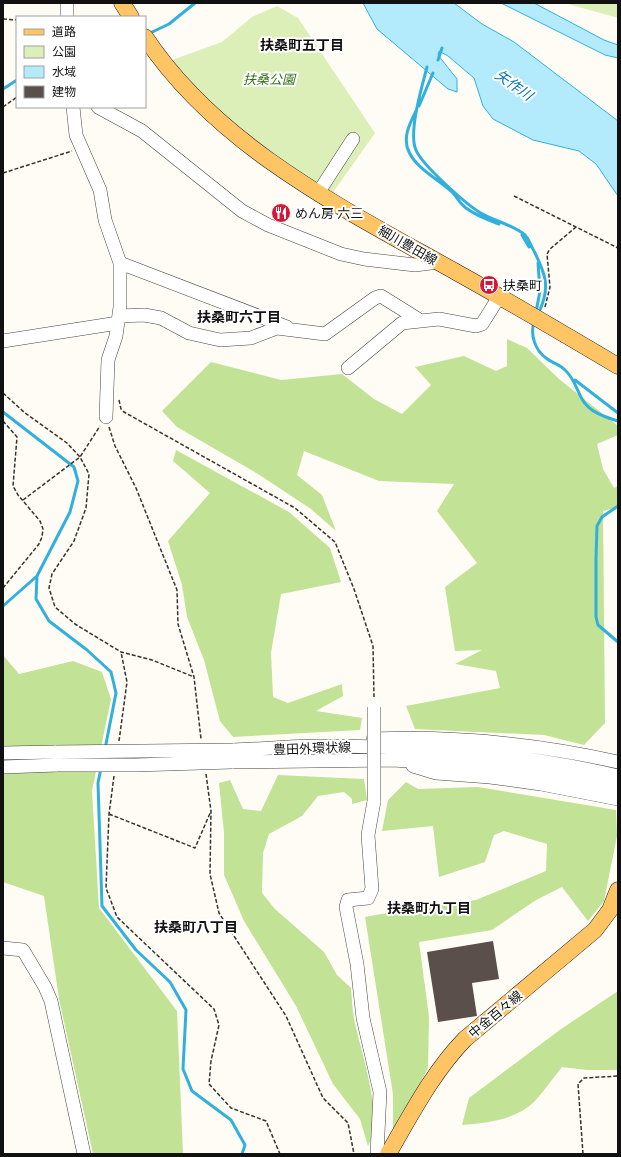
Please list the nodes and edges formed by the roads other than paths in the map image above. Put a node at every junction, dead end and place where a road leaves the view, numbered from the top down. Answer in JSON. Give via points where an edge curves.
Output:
{"nodes":[{"id":1,"x":67,"y":3,"type":"edge"},
{"id":2,"x":122,"y":3,"type":"edge"},
{"id":3,"x":67,"y":16,"type":"edge"},
{"id":4,"x":130,"y":16,"type":"edge"},
{"id":5,"x":148,"y":42,"type":"edge"},
{"id":6,"x":73,"y":108,"type":"edge"},
{"id":7,"x":100,"y":108,"type":"edge"},
{"id":8,"x":353,"y":139,"type":"dead end"},
{"id":9,"x":318,"y":193,"type":"junction"},
{"id":10,"x":438,"y":262,"type":"junction"},
{"id":11,"x":120,"y":263,"type":"junction"},
{"id":12,"x":499,"y":297,"type":"junction"},
{"id":13,"x":119,"y":320,"type":"junction"},
{"id":14,"x":421,"y":321,"type":"junction"},
{"id":15,"x":297,"y":331,"type":"junction"},
{"id":16,"x":3,"y":341,"type":"edge"},
{"id":17,"x":618,"y":366,"type":"edge"},
{"id":18,"x":348,"y":368,"type":"dead end"},
{"id":19,"x":106,"y":417,"type":"road end"},
{"id":20,"x":374,"y":707,"type":"road end"},
{"id":21,"x":319,"y":746,"type":"junction"},
{"id":22,"x":3,"y":753,"type":"edge"},
{"id":23,"x":392,"y":754,"type":"junction"},
{"id":24,"x":232,"y":756,"type":"junction"},
{"id":25,"x":57,"y":759,"type":"junction"},
{"id":26,"x":618,"y":762,"type":"edge"},
{"id":27,"x":3,"y":767,"type":"edge"},
{"id":28,"x":618,"y":776,"type":"edge"},
{"id":29,"x":618,"y":787,"type":"edge"},
{"id":30,"x":618,"y":799,"type":"edge"},
{"id":31,"x":618,"y":890,"type":"edge"},
{"id":32,"x":3,"y":948,"type":"edge"},
{"id":33,"x":84,"y":1154,"type":"edge"},
{"id":34,"x":377,"y":1154,"type":"edge"},
{"id":35,"x":388,"y":1154,"type":"edge"}],
"edges":[{"from":1,"to":3,"type":"street"},
{"from":2,"to":4,"type":"main road"},
{"from":5,"to":9,"type":"main road","name":"細川豊田線","via":[[187,88],[221,121],[260,154]]},
{"from":6,"to":11,"type":"street","via":[[76,135],[100,190],[105,220]]},
{"from":7,"to":10,"type":"street","via":[[142,131],[242,211],[268,225],[341,254],[415,265]]},
{"from":8,"to":9,"type":"street"},
{"from":9,"to":10,"type":"main road","name":"細川豊田線"},
{"from":10,"to":12,"type":"main road","name":"細川豊田線"},
{"from":11,"to":13,"type":"street"},
{"from":11,"to":15,"type":"street"},
{"from":12,"to":14,"type":"street","via":[[482,324],[468,325],[439,319]]},
{"from":12,"to":17,"type":"main road","name":"細川豊田線"},
{"from":13,"to":15,"type":"street","via":[[144,315],[162,318],[189,333],[220,340],[251,338],[278,328]]},
{"from":13,"to":16,"type":"street"},
{"from":13,"to":19,"type":"street","via":[[108,360]]},
{"from":14,"to":15,"type":"street","via":[[381,296],[325,334]]},
{"from":14,"to":18,"type":"street","via":[[402,323]]},
{"from":20,"to":34,"type":"street","bridge":true,"via":[[374,801],[368,835],[372,889],[368,898],[348,900],[346,907],[357,964],[363,1018],[380,1092]]},
{"from":21,"to":23,"type":"street","name":"豊田外環状線"},
{"from":21,"to":24,"type":"street","name":"豊田外環状線"},
{"from":21,"to":26,"type":"street","via":[[362,740],[406,738],[456,740],[527,746]]},
{"from":22,"to":25,"type":"street","name":"豊田外環状線"},
{"from":23,"to":24,"type":"street","name":"豊田外環状線"},
{"from":23,"to":28,"type":"street","name":"豊田外環状線","via":[[472,753],[537,759]]},
{"from":23,"to":29,"type":"street","name":"豊田外環状線","via":[[436,763],[521,768]]},
{"from":23,"to":30,"type":"street","via":[[436,774],[490,777],[541,784]]},
{"from":24,"to":25,"type":"street","name":"豊田外環状線","bridge":true},
{"from":25,"to":27,"type":"street","name":"豊田外環状線"},
{"from":31,"to":35,"type":"main road","name":"中金百々線","via":[[610,910],[595,930],[465,1038],[447,1058],[432,1078]]},
{"from":32,"to":33,"type":"street","via":[[23,950],[51,1001]]}]}
